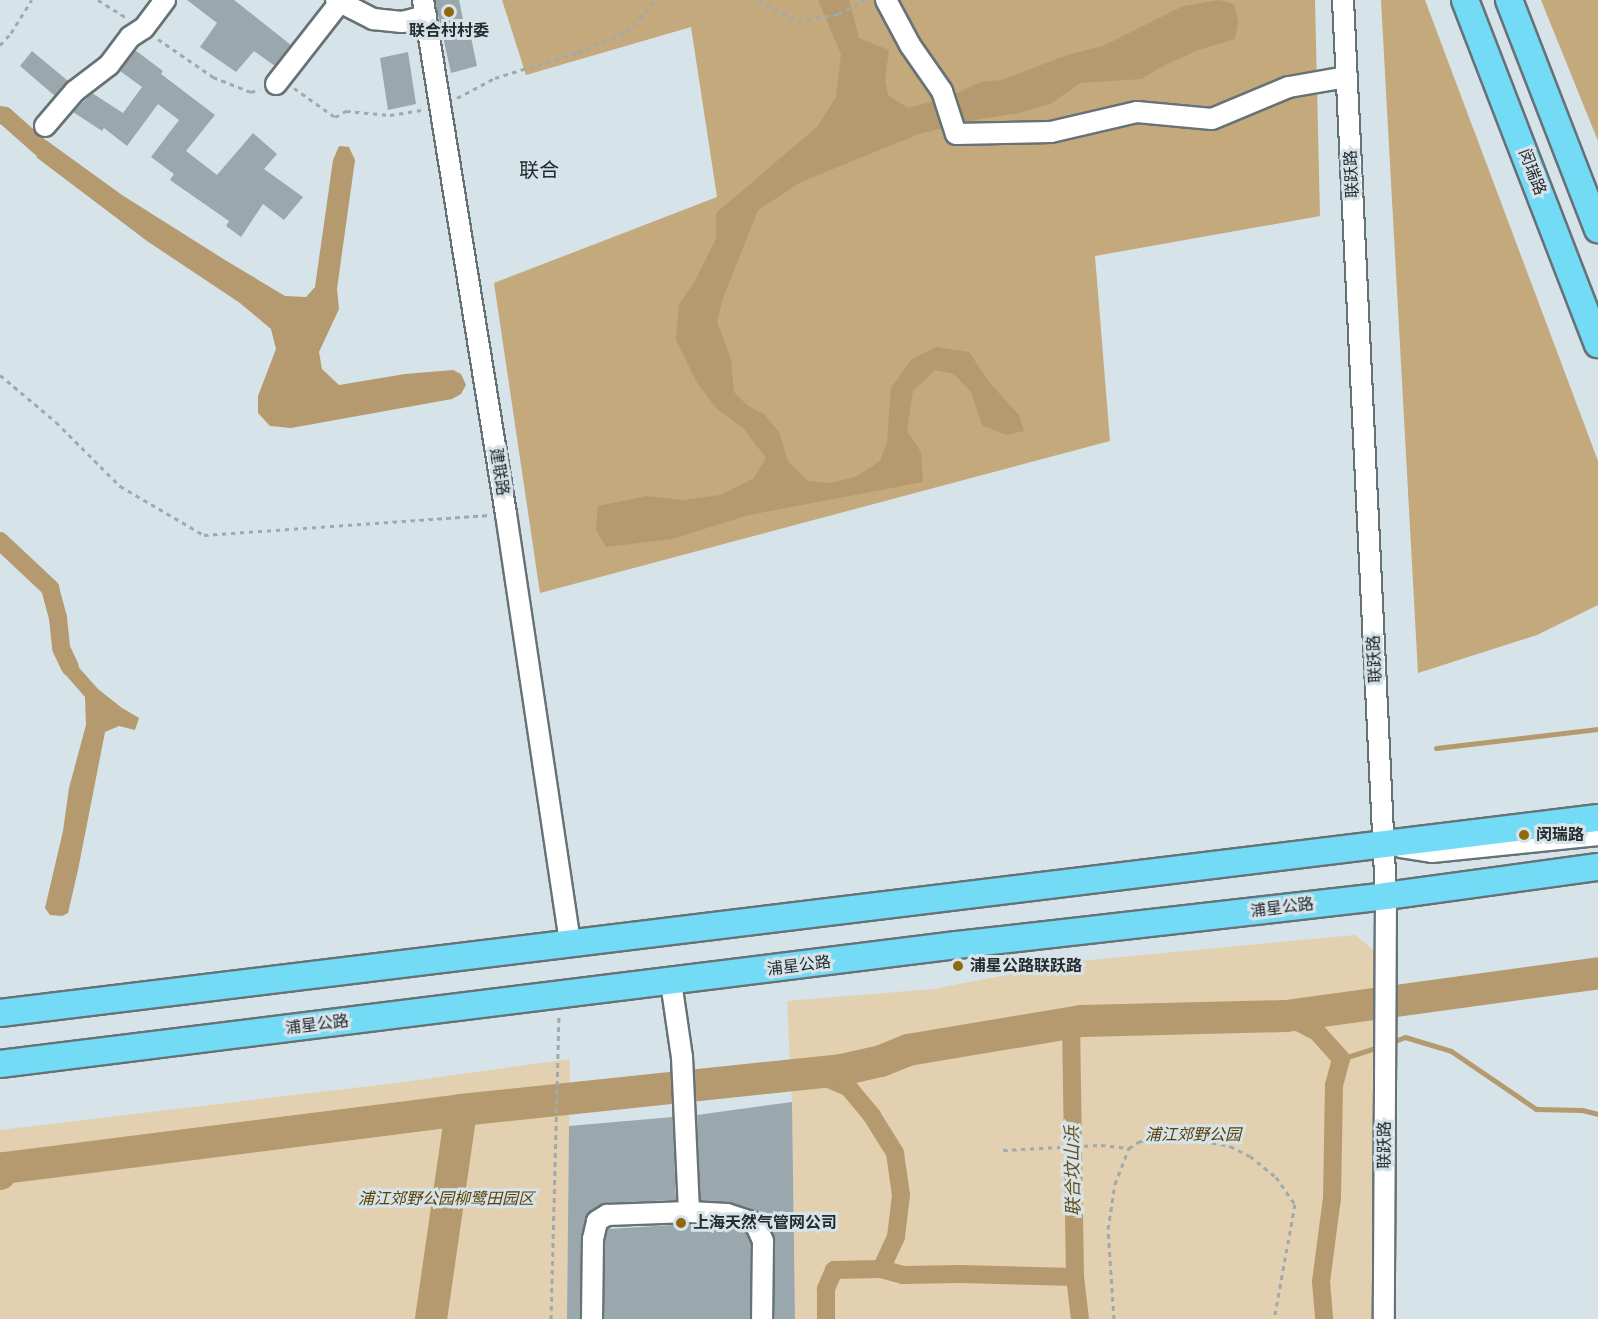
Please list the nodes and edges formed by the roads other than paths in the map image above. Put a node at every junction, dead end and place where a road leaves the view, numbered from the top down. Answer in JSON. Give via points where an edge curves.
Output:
{"nodes":[{"id":1,"x":165,"y":0,"type":"edge"},
{"id":2,"x":886,"y":0,"type":"edge"},
{"id":3,"x":1343,"y":0,"type":"edge"},
{"id":4,"x":1465,"y":0,"type":"edge"},
{"id":5,"x":1509,"y":0,"type":"edge"},
{"id":6,"x":338,"y":1,"type":"edge"},
{"id":7,"x":424,"y":8,"type":"edge"},
{"id":8,"x":1347,"y":77,"type":"junction"},
{"id":9,"x":276,"y":84,"type":"road end"},
{"id":10,"x":45,"y":126,"type":"dead end"},
{"id":11,"x":1598,"y":229,"type":"edge"},
{"id":12,"x":1598,"y":344,"type":"edge"},
{"id":13,"x":1598,"y":818,"type":"edge"},
{"id":14,"x":1598,"y":835,"type":"edge"},
{"id":15,"x":1384,"y":844,"type":"junction"},
{"id":16,"x":1598,"y":867,"type":"edge"},
{"id":17,"x":1386,"y":896,"type":"junction"},
{"id":18,"x":570,"y":944,"type":"junction"},
{"id":19,"x":671,"y":982,"type":"junction"},
{"id":20,"x":0,"y":1014,"type":"edge"},
{"id":21,"x":0,"y":1064,"type":"edge"},
{"id":22,"x":689,"y":1212,"type":"junction"},
{"id":23,"x":592,"y":1319,"type":"edge"},
{"id":24,"x":762,"y":1319,"type":"edge"},
{"id":25,"x":1384,"y":1319,"type":"edge"}],
"edges":[{"from":1,"to":10,"type":"street","via":[[109,65],[75,91]]},
{"from":2,"to":8,"type":"street","via":[[910,45],[942,91],[956,134],[1051,132],[1137,112],[1212,119],[1289,87]]},
{"from":3,"to":8,"type":"street","name":"联跃路"},
{"from":4,"to":12,"type":"main road","name":"闵瑞路"},
{"from":5,"to":11,"type":"main road"},
{"from":6,"to":7,"type":"street","via":[[373,19],[402,22]]},
{"from":6,"to":9,"type":"street"},
{"from":7,"to":18,"type":"street","name":"建联路","via":[[506,514]]},
{"from":8,"to":15,"type":"street","name":"联跃路"},
{"from":13,"to":15,"type":"main road"},
{"from":14,"to":15,"type":"street","via":[[1432,852]]},
{"from":15,"to":17,"type":"street","name":"联跃路"},
{"from":15,"to":18,"type":"main road"},
{"from":16,"to":17,"type":"main road","name":"浦星公路"},
{"from":17,"to":19,"type":"main road","name":"浦星公路"},
{"from":17,"to":25,"type":"street","name":"联跃路"},
{"from":18,"to":20,"type":"main road"},
{"from":19,"to":21,"type":"main road","name":"浦星公路"},
{"from":19,"to":22,"type":"street","via":[[682,1057]]},
{"from":22,"to":23,"type":"street","via":[[607,1215],[597,1221],[593,1239]]},
{"from":22,"to":24,"type":"street","via":[[727,1214],[755,1223],[763,1241]]}]}
